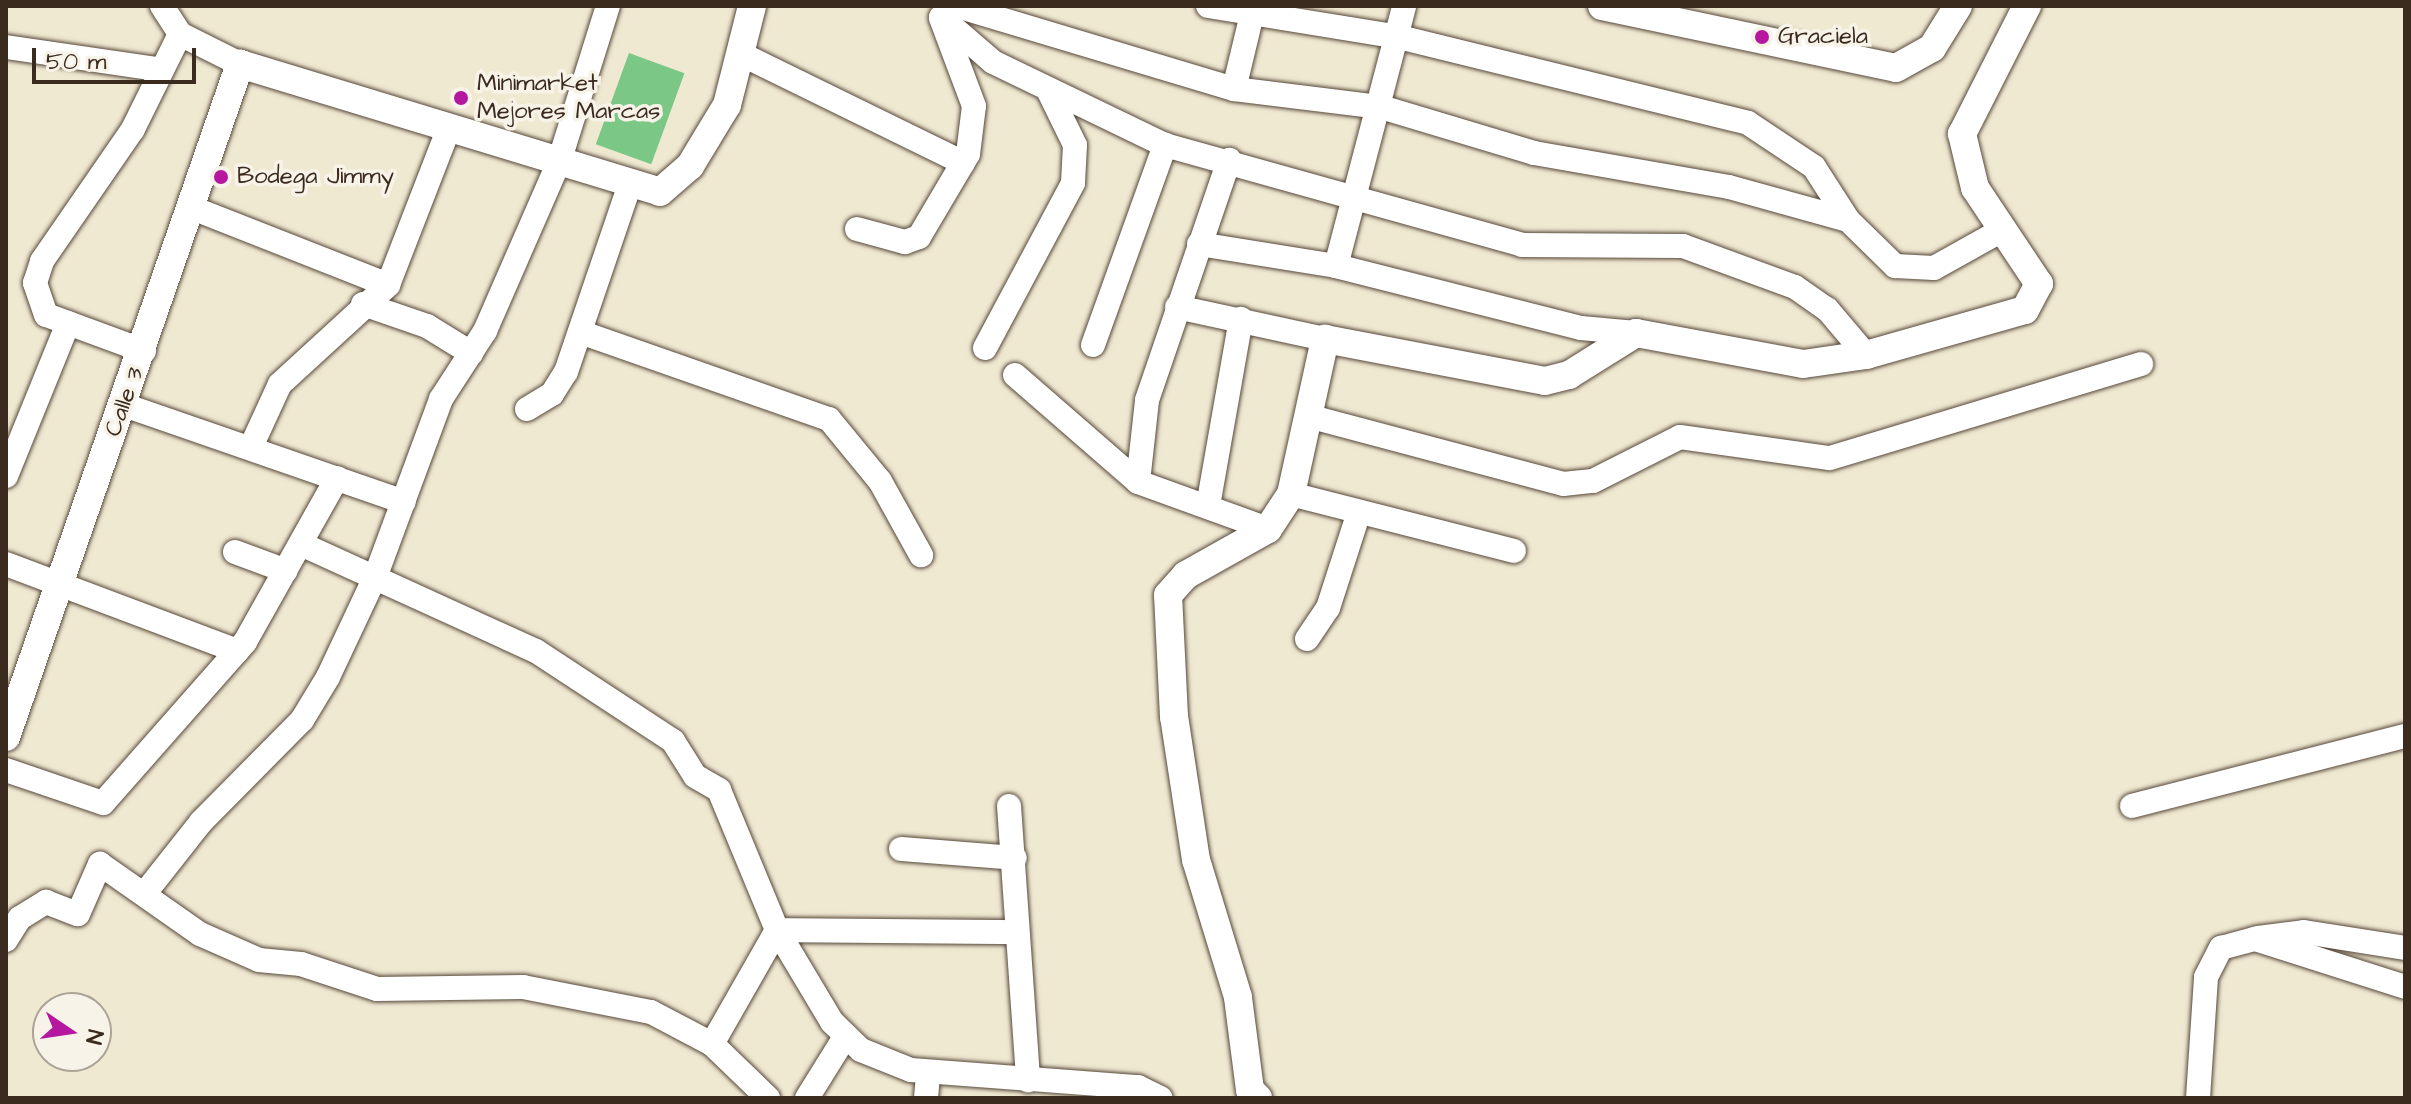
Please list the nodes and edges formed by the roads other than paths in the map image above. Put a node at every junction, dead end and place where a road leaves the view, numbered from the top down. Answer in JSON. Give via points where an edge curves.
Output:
{"nodes":[{"id":1,"x":162,"y":6,"type":"edge"},
{"id":2,"x":608,"y":6,"type":"edge"},
{"id":3,"x":752,"y":6,"type":"edge"},
{"id":4,"x":1208,"y":6,"type":"edge"},
{"id":5,"x":1404,"y":6,"type":"edge"},
{"id":6,"x":1602,"y":6,"type":"edge"},
{"id":7,"x":1958,"y":6,"type":"edge"},
{"id":8,"x":2027,"y":6,"type":"edge"},
{"id":9,"x":947,"y":10,"type":"edge"},
{"id":10,"x":1252,"y":11,"type":"edge"},
{"id":11,"x":180,"y":34,"type":"junction"},
{"id":12,"x":1399,"y":37,"type":"junction"},
{"id":13,"x":6,"y":47,"type":"edge"},
{"id":14,"x":743,"y":55,"type":"junction"},
{"id":15,"x":240,"y":64,"type":"junction"},
{"id":16,"x":157,"y":69,"type":"junction"},
{"id":17,"x":1234,"y":89,"type":"junction"},
{"id":18,"x":1049,"y":92,"type":"junction"},
{"id":19,"x":1381,"y":107,"type":"junction"},
{"id":20,"x":449,"y":128,"type":"junction"},
{"id":21,"x":1165,"y":145,"type":"junction"},
{"id":22,"x":560,"y":159,"type":"junction"},
{"id":23,"x":1229,"y":160,"type":"junction"},
{"id":24,"x":963,"y":163,"type":"junction"},
{"id":25,"x":630,"y":184,"type":"junction"},
{"id":26,"x":1354,"y":197,"type":"junction"},
{"id":27,"x":195,"y":209,"type":"junction"},
{"id":28,"x":1848,"y":220,"type":"junction"},
{"id":29,"x":857,"y":229,"type":"dead end"},
{"id":30,"x":2004,"y":229,"type":"junction"},
{"id":31,"x":1199,"y":244,"type":"junction"},
{"id":32,"x":1336,"y":266,"type":"junction"},
{"id":33,"x":388,"y":285,"type":"junction"},
{"id":34,"x":363,"y":304,"type":"junction"},
{"id":35,"x":1177,"y":307,"type":"junction"},
{"id":36,"x":1241,"y":319,"type":"junction"},
{"id":37,"x":68,"y":323,"type":"junction"},
{"id":38,"x":580,"y":332,"type":"junction"},
{"id":39,"x":1636,"y":333,"type":"junction"},
{"id":40,"x":1325,"y":339,"type":"junction"},
{"id":41,"x":1093,"y":345,"type":"dead end"},
{"id":42,"x":985,"y":348,"type":"dead end"},
{"id":43,"x":144,"y":351,"type":"junction"},
{"id":44,"x":471,"y":353,"type":"junction"},
{"id":45,"x":1866,"y":355,"type":"junction"},
{"id":46,"x":2141,"y":364,"type":"dead end"},
{"id":47,"x":1015,"y":375,"type":"dead end"},
{"id":48,"x":124,"y":405,"type":"junction"},
{"id":49,"x":527,"y":409,"type":"dead end"},
{"id":50,"x":1308,"y":416,"type":"junction"},
{"id":51,"x":251,"y":447,"type":"junction"},
{"id":52,"x":6,"y":476,"type":"edge"},
{"id":53,"x":337,"y":478,"type":"junction"},
{"id":54,"x":1138,"y":482,"type":"junction"},
{"id":55,"x":1291,"y":494,"type":"junction"},
{"id":56,"x":404,"y":502,"type":"junction"},
{"id":57,"x":1208,"y":506,"type":"junction"},
{"id":58,"x":1359,"y":512,"type":"junction"},
{"id":59,"x":1268,"y":529,"type":"junction"},
{"id":60,"x":301,"y":544,"type":"junction"},
{"id":61,"x":1514,"y":551,"type":"dead end"},
{"id":62,"x":235,"y":552,"type":"dead end"},
{"id":63,"x":921,"y":555,"type":"dead end"},
{"id":64,"x":6,"y":564,"type":"edge"},
{"id":65,"x":286,"y":571,"type":"junction"},
{"id":66,"x":376,"y":575,"type":"junction"},
{"id":67,"x":61,"y":584,"type":"junction"},
{"id":68,"x":1307,"y":639,"type":"dead end"},
{"id":69,"x":237,"y":651,"type":"junction"},
{"id":70,"x":2405,"y":736,"type":"edge"},
{"id":71,"x":6,"y":737,"type":"edge"},
{"id":72,"x":6,"y":770,"type":"edge"},
{"id":73,"x":1009,"y":806,"type":"dead end"},
{"id":74,"x":2132,"y":806,"type":"dead end"},
{"id":75,"x":901,"y":849,"type":"dead end"},
{"id":76,"x":1015,"y":858,"type":"junction"},
{"id":77,"x":145,"y":893,"type":"junction"},
{"id":78,"x":777,"y":930,"type":"junction"},
{"id":79,"x":1017,"y":932,"type":"junction"},
{"id":80,"x":2255,"y":939,"type":"junction"},
{"id":81,"x":6,"y":940,"type":"edge"},
{"id":82,"x":2405,"y":948,"type":"edge"},
{"id":83,"x":2405,"y":987,"type":"edge"},
{"id":84,"x":845,"y":1037,"type":"junction"},
{"id":85,"x":712,"y":1044,"type":"junction"},
{"id":86,"x":928,"y":1073,"type":"junction"},
{"id":87,"x":1039,"y":1086,"type":"edge"},
{"id":88,"x":1250,"y":1095,"type":"edge"},
{"id":89,"x":768,"y":1098,"type":"edge"},
{"id":90,"x":807,"y":1098,"type":"edge"},
{"id":91,"x":926,"y":1098,"type":"edge"},
{"id":92,"x":1161,"y":1098,"type":"edge"},
{"id":93,"x":2198,"y":1098,"type":"edge"}],
"edges":[{"from":1,"to":11,"type":"street"},
{"from":2,"to":22,"type":"street"},
{"from":3,"to":14,"type":"street"},
{"from":4,"to":10,"type":"street"},
{"from":5,"to":12,"type":"street"},
{"from":6,"to":7,"type":"street","via":[[1896,68],[1932,48]]},
{"from":8,"to":30,"type":"street","via":[[1962,134],[1975,188]]},
{"from":9,"to":17,"type":"street"},
{"from":9,"to":18,"type":"street","via":[[993,62]]},
{"from":9,"to":24,"type":"street","via":[[974,106],[976,128]]},
{"from":10,"to":12,"type":"street"},
{"from":10,"to":17,"type":"street"},
{"from":11,"to":15,"type":"street"},
{"from":11,"to":16,"type":"street"},
{"from":12,"to":19,"type":"street"},
{"from":12,"to":28,"type":"street","via":[[1748,123],[1814,167]]},
{"from":13,"to":16,"type":"street"},
{"from":14,"to":24,"type":"street"},
{"from":14,"to":25,"type":"street","via":[[727,105],[690,166],[660,192]]},
{"from":15,"to":20,"type":"street"},
{"from":15,"to":27,"type":"street","name":"Calle 3"},
{"from":16,"to":37,"type":"street","via":[[133,129],[42,261],[36,302]]},
{"from":17,"to":19,"type":"street"},
{"from":18,"to":21,"type":"street"},
{"from":18,"to":42,"type":"street","via":[[1075,145],[1073,183]]},
{"from":19,"to":26,"type":"street"},
{"from":19,"to":28,"type":"street","via":[[1534,153],[1729,187]]},
{"from":20,"to":22,"type":"street"},
{"from":20,"to":33,"type":"street"},
{"from":21,"to":23,"type":"street"},
{"from":21,"to":41,"type":"street"},
{"from":22,"to":25,"type":"street"},
{"from":22,"to":44,"type":"street"},
{"from":23,"to":26,"type":"street"},
{"from":23,"to":31,"type":"street"},
{"from":24,"to":29,"type":"street","via":[[919,237],[905,242]]},
{"from":25,"to":38,"type":"street"},
{"from":26,"to":32,"type":"street"},
{"from":26,"to":45,"type":"street","via":[[1522,245],[1683,246],[1795,287],[1827,309]]},
{"from":27,"to":33,"type":"street"},
{"from":27,"to":43,"type":"street","name":"Calle 3"},
{"from":28,"to":30,"type":"street","via":[[1879,255],[1916,269],[1934,268]]},
{"from":30,"to":45,"type":"street","via":[[2039,284],[2035,304]]},
{"from":31,"to":32,"type":"street"},
{"from":31,"to":35,"type":"street"},
{"from":32,"to":39,"type":"street","via":[[1581,328]]},
{"from":33,"to":34,"type":"street"},
{"from":34,"to":44,"type":"street","via":[[427,326]]},
{"from":34,"to":51,"type":"street","via":[[280,384]]},
{"from":35,"to":36,"type":"street"},
{"from":35,"to":54,"type":"street","via":[[1147,400]]},
{"from":36,"to":40,"type":"street"},
{"from":36,"to":57,"type":"street"},
{"from":37,"to":43,"type":"street"},
{"from":37,"to":52,"type":"street"},
{"from":38,"to":49,"type":"street","via":[[552,394]]},
{"from":38,"to":63,"type":"street","via":[[829,419],[880,481]]},
{"from":39,"to":40,"type":"street","via":[[1569,375],[1545,381]]},
{"from":39,"to":45,"type":"street","via":[[1780,363]]},
{"from":40,"to":50,"type":"street"},
{"from":43,"to":48,"type":"street","name":"Calle 3"},
{"from":44,"to":56,"type":"street","via":[[441,399]]},
{"from":46,"to":50,"type":"street","via":[[1830,458],[1680,437],[1593,481],[1563,484]]},
{"from":47,"to":54,"type":"street"},
{"from":48,"to":51,"type":"street"},
{"from":48,"to":67,"type":"street","name":"Calle 3"},
{"from":50,"to":55,"type":"street"},
{"from":51,"to":53,"type":"street"},
{"from":53,"to":56,"type":"street"},
{"from":53,"to":60,"type":"street"},
{"from":54,"to":57,"type":"street"},
{"from":55,"to":58,"type":"street"},
{"from":55,"to":59,"type":"street"},
{"from":56,"to":66,"type":"street"},
{"from":57,"to":59,"type":"street"},
{"from":58,"to":61,"type":"street"},
{"from":58,"to":68,"type":"street","via":[[1328,608]]},
{"from":59,"to":88,"type":"street","via":[[1186,575],[1168,595],[1166,627],[1196,860],[1238,997]]},
{"from":60,"to":65,"type":"street"},
{"from":60,"to":66,"type":"street"},
{"from":62,"to":65,"type":"street"},
{"from":64,"to":67,"type":"street"},
{"from":65,"to":69,"type":"street"},
{"from":66,"to":77,"type":"street","via":[[302,720],[201,822]]},
{"from":66,"to":78,"type":"street","via":[[536,651],[673,741],[695,776],[719,790]]},
{"from":67,"to":69,"type":"street"},
{"from":67,"to":71,"type":"street","name":"Calle 3"},
{"from":69,"to":72,"type":"street","via":[[103,803]]},
{"from":70,"to":74,"type":"street"},
{"from":73,"to":76,"type":"street"},
{"from":75,"to":76,"type":"street"},
{"from":76,"to":79,"type":"street"},
{"from":77,"to":81,"type":"street","via":[[100,864],[78,914],[46,902],[20,918]]},
{"from":77,"to":85,"type":"street","via":[[200,934],[259,960],[301,964],[377,989],[523,987],[651,1012]]},
{"from":78,"to":79,"type":"street"},
{"from":78,"to":84,"type":"street"},
{"from":78,"to":85,"type":"street"},
{"from":79,"to":87,"type":"street"},
{"from":80,"to":82,"type":"street","via":[[2304,932]]},
{"from":80,"to":83,"type":"street"},
{"from":80,"to":93,"type":"street","via":[[2221,948],[2208,966]]},
{"from":84,"to":86,"type":"street","via":[[878,1060]]},
{"from":84,"to":90,"type":"street"},
{"from":85,"to":89,"type":"street"},
{"from":86,"to":87,"type":"street"},
{"from":86,"to":91,"type":"street"},
{"from":87,"to":92,"type":"street","via":[[1138,1087]]}]}
